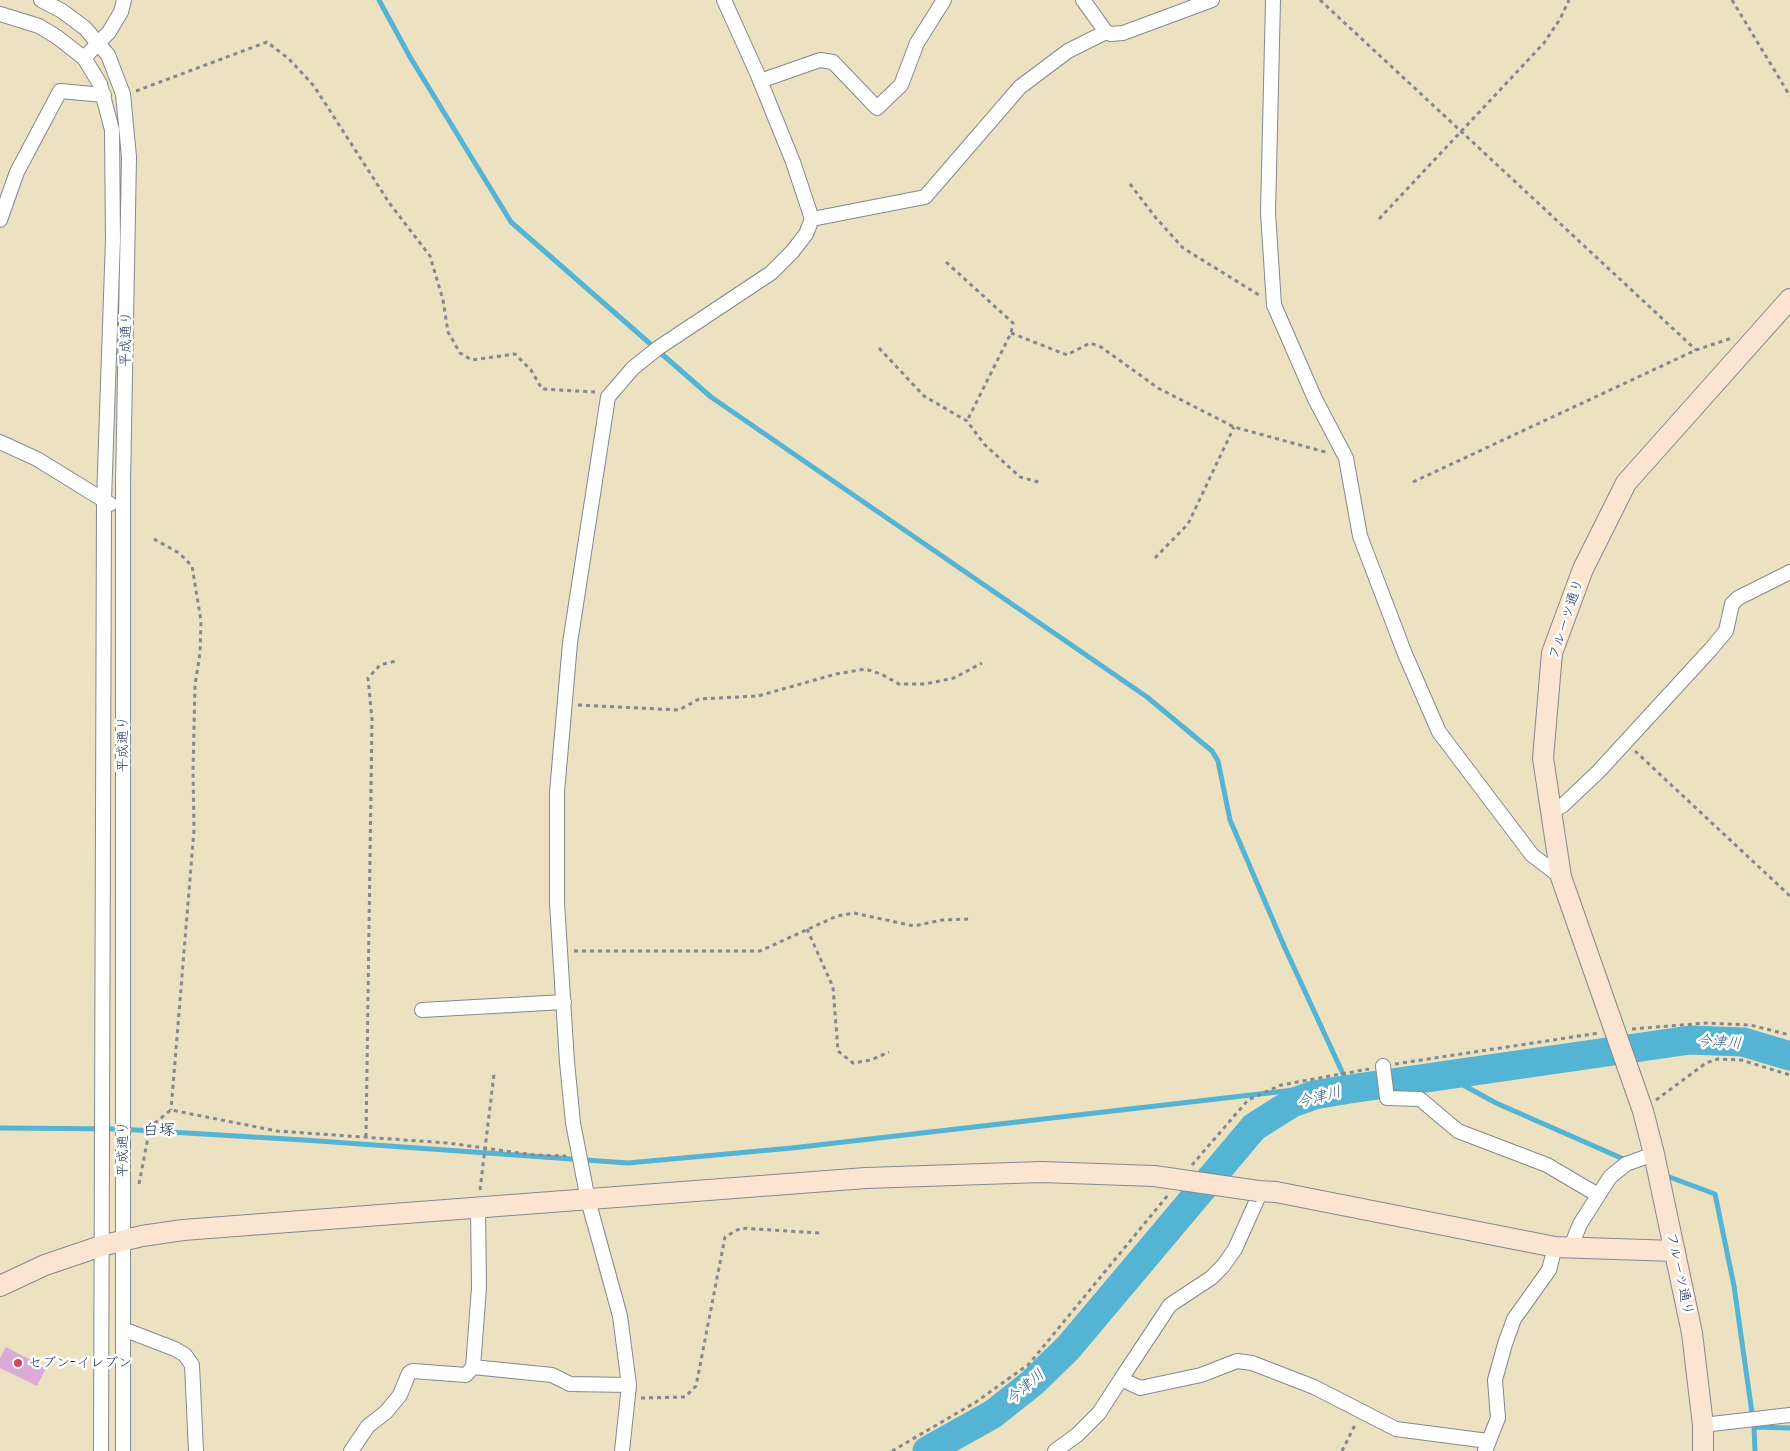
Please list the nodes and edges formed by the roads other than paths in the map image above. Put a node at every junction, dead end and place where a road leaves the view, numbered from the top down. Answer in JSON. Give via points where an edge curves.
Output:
{"nodes":[{"id":1,"x":41,"y":0,"type":"edge"},
{"id":2,"x":124,"y":0,"type":"edge"},
{"id":3,"x":724,"y":0,"type":"edge"},
{"id":4,"x":944,"y":0,"type":"edge"},
{"id":5,"x":1083,"y":0,"type":"edge"},
{"id":6,"x":1273,"y":0,"type":"edge"},
{"id":7,"x":1206,"y":1,"type":"edge"},
{"id":8,"x":0,"y":14,"type":"edge"},
{"id":9,"x":1106,"y":32,"type":"junction"},
{"id":10,"x":100,"y":43,"type":"junction"},
{"id":11,"x":84,"y":58,"type":"junction"},
{"id":12,"x":760,"y":81,"type":"junction"},
{"id":13,"x":104,"y":95,"type":"junction"},
{"id":14,"x":812,"y":219,"type":"junction"},
{"id":15,"x":0,"y":220,"type":"edge"},
{"id":16,"x":1790,"y":299,"type":"edge"},
{"id":17,"x":0,"y":442,"type":"edge"},
{"id":18,"x":104,"y":500,"type":"junction"},
{"id":19,"x":123,"y":512,"type":"junction"},
{"id":20,"x":1790,"y":572,"type":"edge"},
{"id":21,"x":1550,"y":810,"type":"junction"},
{"id":22,"x":1561,"y":878,"type":"junction"},
{"id":23,"x":564,"y":1002,"type":"junction"},
{"id":24,"x":422,"y":1010,"type":"dead end"},
{"id":25,"x":1383,"y":1066,"type":"road end"},
{"id":26,"x":1654,"y":1154,"type":"junction"},
{"id":27,"x":1260,"y":1191,"type":"junction"},
{"id":28,"x":1598,"y":1195,"type":"junction"},
{"id":29,"x":588,"y":1200,"type":"junction"},
{"id":30,"x":478,"y":1208,"type":"junction"},
{"id":31,"x":122,"y":1240,"type":"junction"},
{"id":32,"x":101,"y":1246,"type":"junction"},
{"id":33,"x":1563,"y":1248,"type":"junction"},
{"id":34,"x":1675,"y":1251,"type":"junction"},
{"id":35,"x":0,"y":1286,"type":"edge"},
{"id":36,"x":123,"y":1329,"type":"junction"},
{"id":37,"x":473,"y":1367,"type":"junction"},
{"id":38,"x":1121,"y":1379,"type":"junction"},
{"id":39,"x":628,"y":1392,"type":"junction"},
{"id":40,"x":1790,"y":1415,"type":"edge"},
{"id":41,"x":1703,"y":1425,"type":"junction"},
{"id":42,"x":1487,"y":1446,"type":"edge"},
{"id":43,"x":101,"y":1451,"type":"edge"},
{"id":44,"x":123,"y":1451,"type":"edge"},
{"id":45,"x":196,"y":1451,"type":"edge"},
{"id":46,"x":351,"y":1451,"type":"edge"},
{"id":47,"x":622,"y":1451,"type":"edge"},
{"id":48,"x":1055,"y":1451,"type":"edge"},
{"id":49,"x":1703,"y":1451,"type":"edge"}],
"edges":[{"from":1,"to":10,"type":"street","via":[[62,11]]},
{"from":2,"to":10,"type":"street","via":[[121,12]]},
{"from":3,"to":12,"type":"street"},
{"from":4,"to":12,"type":"street","via":[[917,43],[901,85],[877,108],[833,62],[820,60]]},
{"from":5,"to":9,"type":"street"},
{"from":6,"to":22,"type":"street","via":[[1268,213],[1274,305],[1315,398],[1346,458],[1360,536],[1439,732],[1532,855]]},
{"from":7,"to":9,"type":"street","via":[[1123,33]]},
{"from":8,"to":11,"type":"street","name":"平成通り","via":[[39,26]]},
{"from":9,"to":14,"type":"street","via":[[1068,50],[1020,87],[925,197]]},
{"from":10,"to":11,"type":"street"},
{"from":10,"to":19,"type":"street","name":"平成通り","via":[[124,94],[129,157]]},
{"from":11,"to":13,"type":"street","name":"平成通り","via":[[94,71]]},
{"from":12,"to":14,"type":"street"},
{"from":13,"to":15,"type":"street","via":[[60,91],[17,172]]},
{"from":13,"to":18,"type":"street","name":"平成通り","via":[[114,158]]},
{"from":14,"to":23,"type":"street","via":[[806,234],[771,273],[658,348],[633,368],[608,397],[570,643],[565,705],[556,838]]},
{"from":16,"to":21,"type":"street","name":"フルーツ通り","via":[[1626,483],[1583,569],[1552,653],[1543,758]]},
{"from":17,"to":18,"type":"street","via":[[37,459]]},
{"from":18,"to":19,"type":"street"},
{"from":18,"to":32,"type":"street","name":"平成通り"},
{"from":19,"to":31,"type":"street","name":"平成通り"},
{"from":20,"to":21,"type":"street","via":[[1738,598],[1732,604],[1726,631],[1716,643],[1626,742],[1562,806]]},
{"from":21,"to":22,"type":"street","name":"フルーツ通り"},
{"from":22,"to":26,"type":"street","name":"フルーツ通り"},
{"from":23,"to":24,"type":"street"},
{"from":23,"to":29,"type":"street","via":[[570,1088]]},
{"from":25,"to":28,"type":"street","via":[[1387,1098],[1420,1099],[1458,1131],[1547,1165]]},
{"from":26,"to":28,"type":"street","via":[[1626,1164],[1610,1177]]},
{"from":26,"to":34,"type":"street","name":"フルーツ通り"},
{"from":27,"to":29,"type":"street","bridge":true,"via":[[1154,1176],[1042,1172],[866,1178]]},
{"from":27,"to":33,"type":"street"},
{"from":27,"to":38,"type":"street","via":[[1235,1249],[1223,1266],[1211,1278],[1170,1305]]},
{"from":28,"to":33,"type":"street"},
{"from":29,"to":30,"type":"street"},
{"from":29,"to":39,"type":"street","via":[[620,1316]]},
{"from":30,"to":31,"type":"street","via":[[183,1230]]},
{"from":30,"to":37,"type":"street","via":[[479,1288]]},
{"from":31,"to":32,"type":"street"},
{"from":31,"to":36,"type":"street","name":"平成通り"},
{"from":32,"to":35,"type":"street","via":[[45,1265]]},
{"from":32,"to":43,"type":"street","name":"平成通り"},
{"from":33,"to":34,"type":"street"},
{"from":33,"to":42,"type":"street","via":[[1514,1319],[1495,1380],[1498,1418]]},
{"from":34,"to":41,"type":"street","name":"フルーツ通り","via":[[1692,1333]]},
{"from":36,"to":44,"type":"street","name":"平成通り"},
{"from":36,"to":45,"type":"street","via":[[175,1349],[192,1365]]},
{"from":37,"to":39,"type":"street","via":[[552,1375],[570,1384]]},
{"from":37,"to":46,"type":"street","via":[[466,1375],[409,1373],[400,1395],[368,1426]]},
{"from":38,"to":42,"type":"street","via":[[1140,1388],[1201,1375],[1237,1361],[1252,1363],[1314,1387],[1396,1429]]},
{"from":38,"to":48,"type":"street","via":[[1099,1413],[1077,1436]]},
{"from":39,"to":47,"type":"street"},
{"from":40,"to":41,"type":"street"},
{"from":41,"to":49,"type":"street","name":"フルーツ通り"}]}
